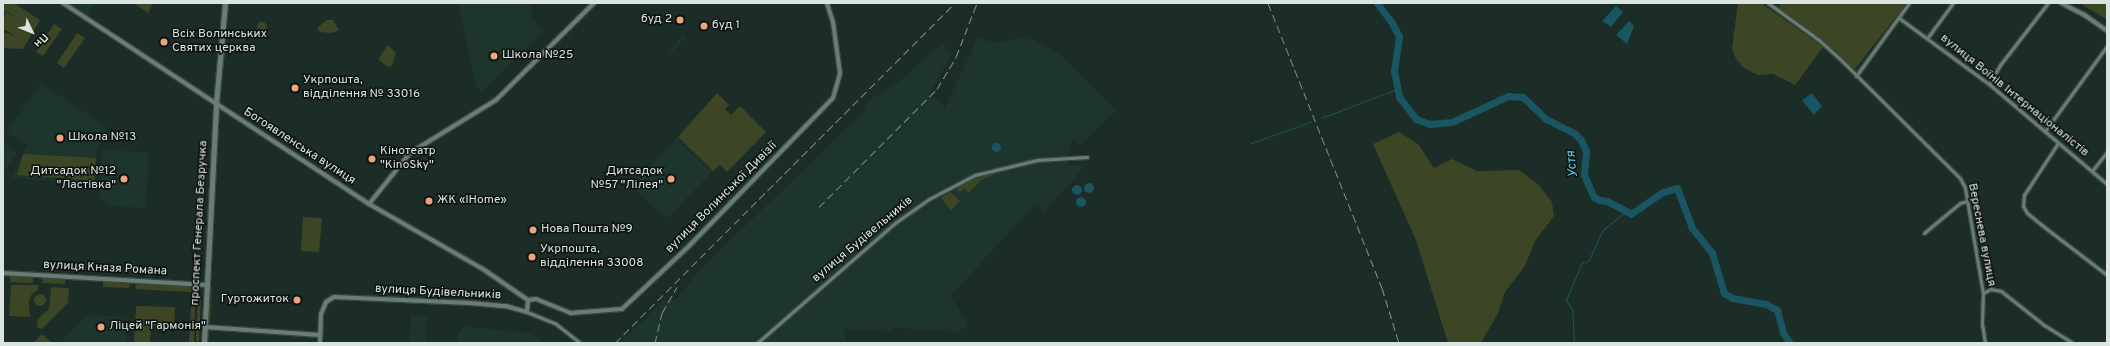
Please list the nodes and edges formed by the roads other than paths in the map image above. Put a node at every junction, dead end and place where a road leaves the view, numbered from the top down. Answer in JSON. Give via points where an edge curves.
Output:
{"nodes":[{"id":1,"x":63,"y":3,"type":"edge"},
{"id":2,"x":225,"y":3,"type":"edge"},
{"id":3,"x":594,"y":3,"type":"edge"},
{"id":4,"x":827,"y":3,"type":"edge"},
{"id":5,"x":1768,"y":3,"type":"edge"},
{"id":6,"x":1909,"y":3,"type":"edge"},
{"id":7,"x":1953,"y":3,"type":"edge"},
{"id":8,"x":2048,"y":3,"type":"edge"},
{"id":9,"x":2061,"y":3,"type":"edge"},
{"id":10,"x":1898,"y":18,"type":"junction"},
{"id":11,"x":2107,"y":31,"type":"edge"},
{"id":12,"x":1928,"y":37,"type":"junction"},
{"id":13,"x":2107,"y":46,"type":"edge"},
{"id":14,"x":1857,"y":77,"type":"junction"},
{"id":15,"x":1989,"y":84,"type":"junction"},
{"id":16,"x":216,"y":104,"type":"junction"},
{"id":17,"x":2045,"y":131,"type":"junction"},
{"id":18,"x":2058,"y":143,"type":"junction"},
{"id":19,"x":2107,"y":152,"type":"edge"},
{"id":20,"x":1087,"y":157,"type":"dead end"},
{"id":21,"x":2092,"y":171,"type":"junction"},
{"id":22,"x":2107,"y":184,"type":"edge"},
{"id":23,"x":1967,"y":201,"type":"junction"},
{"id":24,"x":369,"y":204,"type":"junction"},
{"id":25,"x":1924,"y":233,"type":"dead end"},
{"id":26,"x":3,"y":273,"type":"edge"},
{"id":27,"x":2106,"y":273,"type":"edge"},
{"id":28,"x":207,"y":285,"type":"junction"},
{"id":29,"x":1984,"y":293,"type":"junction"},
{"id":30,"x":528,"y":300,"type":"junction"},
{"id":31,"x":527,"y":312,"type":"junction"},
{"id":32,"x":205,"y":327,"type":"junction"},
{"id":33,"x":320,"y":335,"type":"junction"},
{"id":34,"x":204,"y":343,"type":"edge"},
{"id":35,"x":320,"y":343,"type":"edge"},
{"id":36,"x":580,"y":343,"type":"edge"},
{"id":37,"x":757,"y":343,"type":"edge"},
{"id":38,"x":1985,"y":343,"type":"edge"},
{"id":39,"x":2073,"y":343,"type":"edge"}],
"edges":[{"from":1,"to":16,"type":"street","name":"Богоявленська вулиця"},
{"from":2,"to":16,"type":"main road","name":"проспект Генерала Безручка"},
{"from":3,"to":24,"type":"street","via":[[496,100],[410,153]]},
{"from":4,"to":30,"type":"street","name":"вулиця Волинської Дивізії","via":[[833,22],[840,73],[834,98],[689,246],[622,309],[571,313],[536,299]]},
{"from":5,"to":14,"type":"street","name":"Вереснева вулиця","via":[[1819,40]]},
{"from":6,"to":10,"type":"street"},
{"from":7,"to":12,"type":"street"},
{"from":8,"to":15,"type":"street","via":[[2000,65]]},
{"from":9,"to":11,"type":"street","via":[[2083,14]]},
{"from":10,"to":12,"type":"street","name":"вулиця Воїнів Інтернаціоналістів"},
{"from":10,"to":14,"type":"street"},
{"from":12,"to":15,"type":"street","name":"вулиця Воїнів Інтернаціоналістів"},
{"from":13,"to":17,"type":"street"},
{"from":14,"to":23,"type":"street","name":"Вереснева вулиця","via":[[1952,168],[1960,178]]},
{"from":15,"to":17,"type":"street","name":"вулиця Воїнів Інтернаціоналістів"},
{"from":16,"to":24,"type":"street","name":"Богоявленська вулиця"},
{"from":16,"to":28,"type":"main road","name":"проспект Генерала Безручка"},
{"from":17,"to":18,"type":"street","name":"вулиця Воїнів Інтернаціоналістів"},
{"from":18,"to":21,"type":"street","name":"вулиця Воїнів Інтернаціоналістів"},
{"from":18,"to":27,"type":"street","via":[[2024,195],[2023,206],[2037,222]]},
{"from":19,"to":21,"type":"street"},
{"from":20,"to":37,"type":"street","name":"вулиця Будівельників","via":[[1037,160],[1000,168],[975,175],[929,199],[895,223]]},
{"from":21,"to":22,"type":"street","name":"вулиця Воїнів Інтернаціоналістів"},
{"from":23,"to":25,"type":"street","via":[[1960,203]]},
{"from":23,"to":29,"type":"street","name":"Вереснева вулиця"},
{"from":24,"to":30,"type":"street","name":"Богоявленська вулиця","via":[[483,269]]},
{"from":26,"to":28,"type":"street","name":"вулиця Князя Романа"},
{"from":28,"to":32,"type":"main road","name":"проспект Генерала Безручка"},
{"from":29,"to":38,"type":"street","name":"Вереснева вулиця","via":[[1982,324]]},
{"from":29,"to":39,"type":"street","via":[[1991,289],[2001,291],[2044,325]]},
{"from":30,"to":31,"type":"street"},
{"from":31,"to":33,"type":"street","name":"вулиця Будівельників","via":[[506,306],[470,303],[334,297],[326,302],[321,314]]},
{"from":31,"to":36,"type":"street","name":"вулиця Будівельників","via":[[556,324]]},
{"from":32,"to":33,"type":"street"},
{"from":32,"to":34,"type":"main road","name":"проспект Генерала Безручка"},
{"from":33,"to":35,"type":"street"}]}
